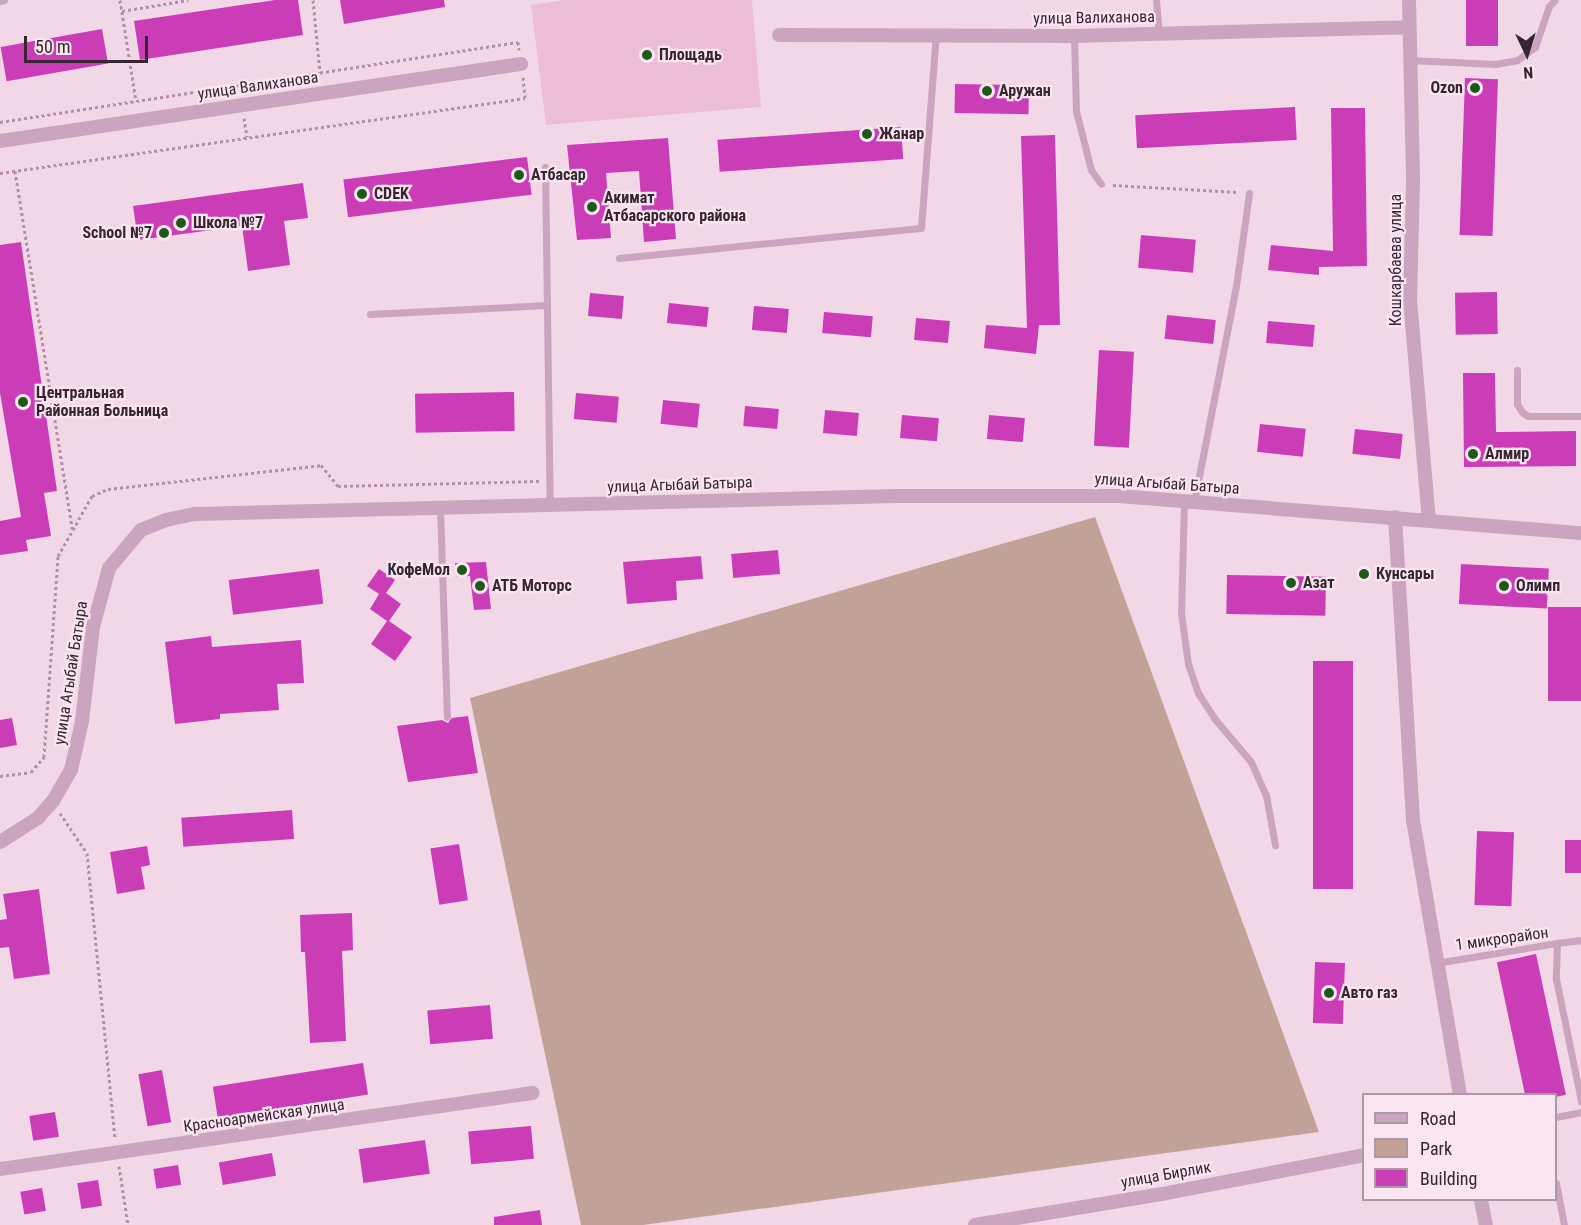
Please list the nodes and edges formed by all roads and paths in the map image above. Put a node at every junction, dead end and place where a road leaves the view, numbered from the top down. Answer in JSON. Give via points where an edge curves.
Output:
{"nodes":[{"id":1,"x":120,"y":0,"type":"edge"},
{"id":2,"x":188,"y":0,"type":"edge"},
{"id":3,"x":313,"y":0,"type":"edge"},
{"id":4,"x":1156,"y":0,"type":"edge"},
{"id":5,"x":1409,"y":0,"type":"edge"},
{"id":6,"x":1555,"y":0,"type":"edge"},
{"id":7,"x":122,"y":11,"type":"junction"},
{"id":8,"x":1409,"y":27,"type":"junction"},
{"id":9,"x":1159,"y":34,"type":"junction"},
{"id":10,"x":779,"y":35,"type":"dead end"},
{"id":11,"x":936,"y":35,"type":"junction"},
{"id":12,"x":1074,"y":36,"type":"junction"},
{"id":13,"x":1410,"y":60,"type":"junction"},
{"id":14,"x":521,"y":64,"type":"junction"},
{"id":15,"x":320,"y":73,"type":"junction"},
{"id":16,"x":136,"y":101,"type":"junction"},
{"id":17,"x":0,"y":122,"type":"edge"},
{"id":18,"x":0,"y":141,"type":"edge"},
{"id":19,"x":545,"y":167,"type":"dead end"},
{"id":20,"x":15,"y":171,"type":"junction"},
{"id":21,"x":0,"y":173,"type":"edge"},
{"id":22,"x":1101,"y":184,"type":"joint"},
{"id":23,"x":1249,"y":193,"type":"joint"},
{"id":24,"x":619,"y":258,"type":"dead end"},
{"id":25,"x":547,"y":305,"type":"junction"},
{"id":26,"x":370,"y":314,"type":"dead end"},
{"id":27,"x":1517,"y":370,"type":"dead end"},
{"id":28,"x":1581,"y":416,"type":"edge"},
{"id":29,"x":550,"y":481,"type":"junction"},
{"id":30,"x":1189,"y":502,"type":"junction"},
{"id":31,"x":550,"y":505,"type":"junction"},
{"id":32,"x":440,"y":508,"type":"junction"},
{"id":33,"x":1395,"y":517,"type":"junction"},
{"id":34,"x":1429,"y":520,"type":"junction"},
{"id":35,"x":72,"y":530,"type":"junction"},
{"id":36,"x":1581,"y":533,"type":"edge"},
{"id":37,"x":447,"y":717,"type":"dead end"},
{"id":38,"x":0,"y":776,"type":"edge"},
{"id":39,"x":53,"y":801,"type":"junction"},
{"id":40,"x":0,"y":842,"type":"edge"},
{"id":41,"x":1275,"y":845,"type":"dead end"},
{"id":42,"x":1581,"y":940,"type":"edge"},
{"id":43,"x":1557,"y":943,"type":"junction"},
{"id":44,"x":1436,"y":963,"type":"junction"},
{"id":45,"x":533,"y":1093,"type":"dead end"},
{"id":46,"x":1460,"y":1093,"type":"edge"},
{"id":47,"x":1581,"y":1101,"type":"edge"},
{"id":48,"x":1581,"y":1112,"type":"edge"},
{"id":49,"x":1557,"y":1118,"type":"edge"},
{"id":50,"x":117,"y":1154,"type":"junction"},
{"id":51,"x":1362,"y":1155,"type":"edge"},
{"id":52,"x":0,"y":1169,"type":"edge"},
{"id":53,"x":1557,"y":1188,"type":"edge"},
{"id":54,"x":1480,"y":1201,"type":"edge"},
{"id":55,"x":128,"y":1225,"type":"edge"},
{"id":56,"x":975,"y":1225,"type":"edge"},
{"id":57,"x":1486,"y":1225,"type":"edge"},
{"id":58,"x":1564,"y":1225,"type":"edge"}],
"edges":[{"from":1,"to":7,"type":"path"},
{"from":2,"to":7,"type":"path"},
{"from":3,"to":15,"type":"path"},
{"from":4,"to":9,"type":"lane"},
{"from":5,"to":8,"type":"street","name":"Кошкарбаева улица"},
{"from":6,"to":13,"type":"lane","via":[[1549,6],[1535,47],[1517,60],[1495,64]]},
{"from":7,"to":16,"type":"path"},
{"from":8,"to":9,"type":"street","name":"улица Валиханова"},
{"from":8,"to":13,"type":"street","name":"Кошкарбаева улица"},
{"from":9,"to":12,"type":"street","name":"улица Валиханова"},
{"from":10,"to":11,"type":"street","name":"улица Валиханова"},
{"from":11,"to":12,"type":"street","name":"улица Валиханова"},
{"from":11,"to":24,"type":"lane","via":[[921,228]]},
{"from":12,"to":22,"type":"lane","via":[[1076,111],[1091,170]]},
{"from":13,"to":34,"type":"street","name":"Кошкарбаева улица","via":[[1410,300]]},
{"from":14,"to":15,"type":"path","via":[[518,42]]},
{"from":14,"to":18,"type":"street","name":"улица Валиханова"},
{"from":14,"to":20,"type":"path","via":[[525,98]]},
{"from":15,"to":16,"type":"path"},
{"from":16,"to":17,"type":"path"},
{"from":19,"to":25,"type":"lane"},
{"from":20,"to":21,"type":"path"},
{"from":20,"to":35,"type":"path"},
{"from":22,"to":23,"type":"path"},
{"from":23,"to":30,"type":"lane","via":[[1236,286]]},
{"from":25,"to":26,"type":"lane"},
{"from":25,"to":29,"type":"lane"},
{"from":27,"to":28,"type":"lane","via":[[1517,404],[1522,412],[1528,416]]},
{"from":29,"to":31,"type":"lane"},
{"from":29,"to":35,"type":"path","via":[[338,486],[321,465],[108,489],[92,496]]},
{"from":30,"to":31,"type":"street","name":"улица Агыбай Батыра","via":[[1119,496],[895,496]]},
{"from":30,"to":33,"type":"street","name":"улица Агыбай Батыра"},
{"from":30,"to":41,"type":"lane","via":[[1181,613],[1188,664],[1198,693],[1214,718],[1251,762],[1266,795]]},
{"from":31,"to":32,"type":"street","name":"улица Агыбай Батыра"},
{"from":32,"to":37,"type":"lane"},
{"from":32,"to":39,"type":"street","name":"улица Агыбай Батыра","via":[[195,514],[141,530],[109,568],[93,627],[82,721],[71,770]]},
{"from":33,"to":34,"type":"street","name":"улица Агыбай Батыра"},
{"from":33,"to":44,"type":"street","via":[[1413,820]]},
{"from":34,"to":36,"type":"street","name":"улица Агыбай Батыра"},
{"from":35,"to":38,"type":"path","via":[[58,556],[44,757],[31,772]]},
{"from":39,"to":40,"type":"street","name":"улица Агыбай Батыра","via":[[38,818]]},
{"from":39,"to":50,"type":"path","via":[[87,853]]},
{"from":42,"to":43,"type":"lane"},
{"from":43,"to":44,"type":"lane","name":"1 микрорайон"},
{"from":43,"to":47,"type":"lane","name":"1 микрорайон","via":[[1556,979]]},
{"from":44,"to":46,"type":"street"},
{"from":45,"to":50,"type":"street","name":"Красноармейская улица"},
{"from":48,"to":49,"type":"lane"},
{"from":50,"to":52,"type":"street","name":"Красноармейская улица"},
{"from":50,"to":55,"type":"path"},
{"from":51,"to":56,"type":"street","name":"улица Бирлик"},
{"from":53,"to":58,"type":"lane"},
{"from":54,"to":57,"type":"street"}]}
